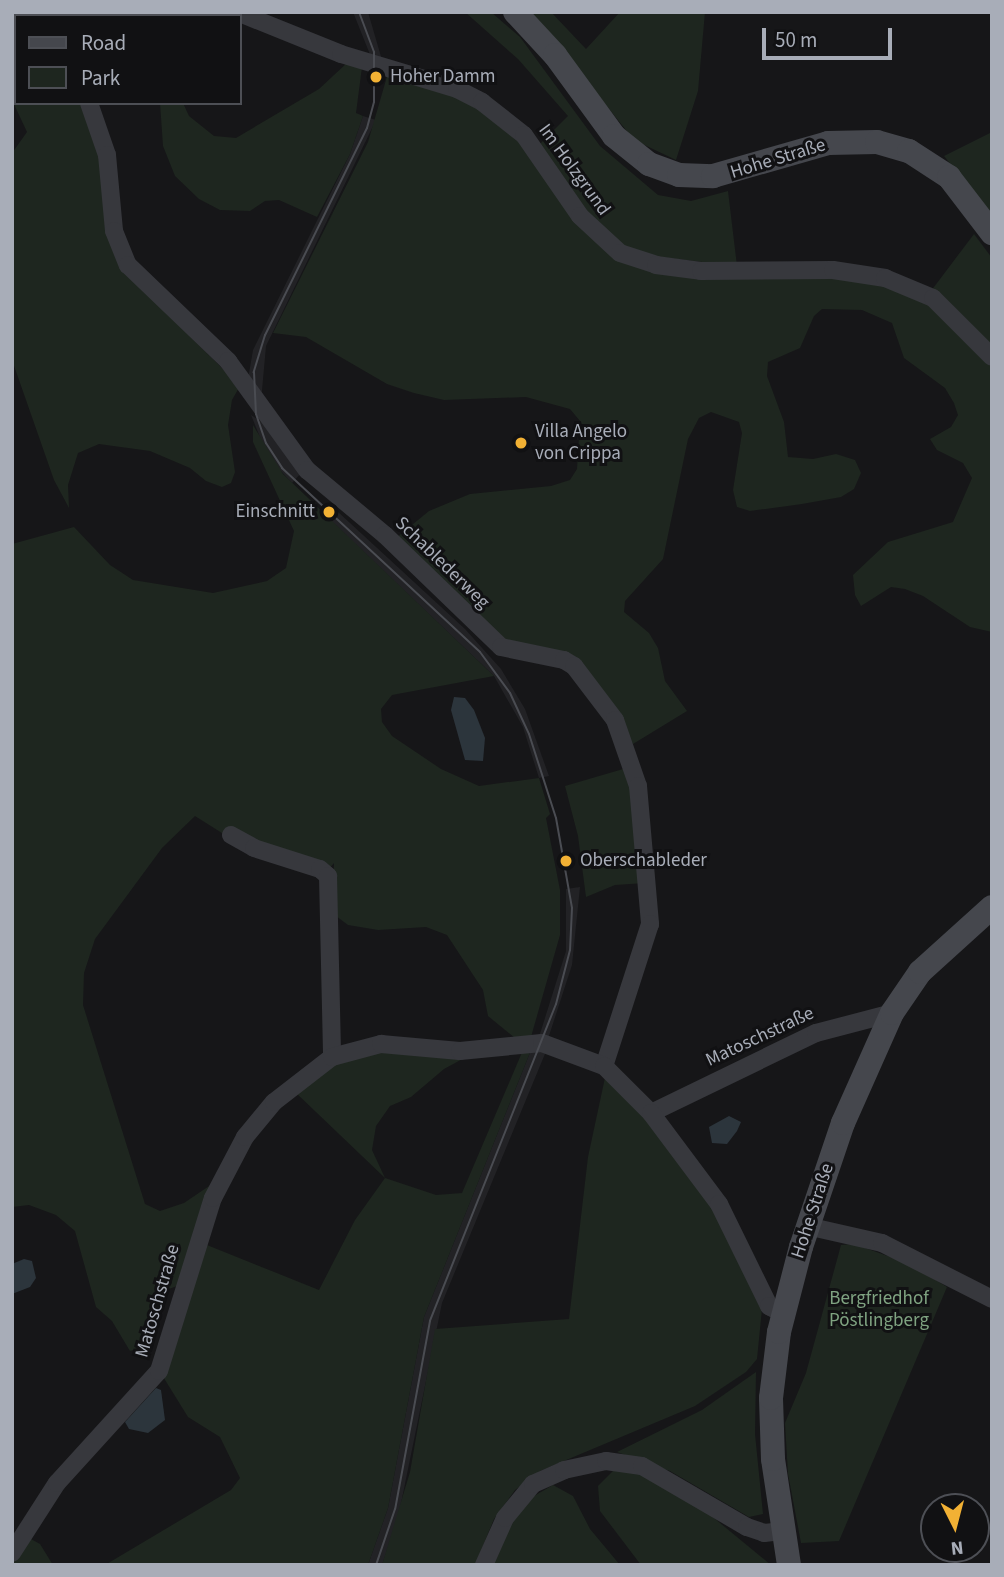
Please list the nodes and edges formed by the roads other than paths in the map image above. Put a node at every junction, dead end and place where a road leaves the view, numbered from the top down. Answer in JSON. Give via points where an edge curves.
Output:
{"nodes":[{"id":1,"x":515,"y":12,"type":"edge"},
{"id":2,"x":242,"y":14,"type":"edge"},
{"id":3,"x":90,"y":105,"type":"edge"},
{"id":4,"x":992,"y":233,"type":"edge"},
{"id":5,"x":992,"y":357,"type":"edge"},
{"id":6,"x":231,"y":835,"type":"dead end"},
{"id":7,"x":992,"y":907,"type":"edge"},
{"id":8,"x":891,"y":1013,"type":"junction"},
{"id":9,"x":332,"y":1056,"type":"junction"},
{"id":10,"x":604,"y":1066,"type":"junction"},
{"id":11,"x":651,"y":1113,"type":"junction"},
{"id":12,"x":807,"y":1226,"type":"junction"},
{"id":13,"x":992,"y":1299,"type":"edge"},
{"id":14,"x":783,"y":1314,"type":"junction"},
{"id":15,"x":782,"y":1531,"type":"junction"},
{"id":16,"x":12,"y":1553,"type":"edge"},
{"id":17,"x":484,"y":1565,"type":"edge"},
{"id":18,"x":789,"y":1565,"type":"edge"}],
"edges":[{"from":1,"to":4,"type":"main road","name":"Hohe Straße","via":[[555,55],[614,136],[649,164],[687,176],[724,175],[828,143],[877,142],[909,151],[949,177]]},
{"from":2,"to":5,"type":"street","name":"Im Holzgrund","via":[[341,54],[457,89],[482,102],[524,135],[596,234],[629,257],[701,271],[833,270],[885,278],[933,298]]},
{"from":3,"to":10,"type":"street","name":"Schablederweg","via":[[107,155],[114,231],[128,265],[228,361],[307,470],[385,535],[501,647],[574,666],[625,739],[642,817],[650,924]]},
{"from":6,"to":9,"type":"street","via":[[328,876]]},
{"from":7,"to":8,"type":"main road","name":"Hohe Straße","via":[[927,965]]},
{"from":8,"to":11,"type":"street","name":"Matoschstraße","via":[[816,1033]]},
{"from":8,"to":12,"type":"main road","name":"Hohe Straße","via":[[843,1123]]},
{"from":9,"to":10,"type":"street","name":"Matoschstraße","via":[[381,1044],[469,1051],[542,1043]]},
{"from":9,"to":16,"type":"street","name":"Matoschstraße","via":[[274,1102],[245,1137],[209,1209],[159,1371],[57,1483]]},
{"from":10,"to":11,"type":"street","name":"Matoschstraße"},
{"from":11,"to":14,"type":"street","name":"Matoschstraße","via":[[719,1204],[769,1306]]},
{"from":12,"to":13,"type":"street","via":[[882,1243]]},
{"from":12,"to":14,"type":"main road","name":"Hohe Straße"},
{"from":14,"to":15,"type":"main road","name":"Hohe Straße","via":[[771,1412]]},
{"from":15,"to":17,"type":"street","via":[[764,1533],[747,1527],[642,1466],[606,1461],[548,1475],[518,1499]]},
{"from":15,"to":18,"type":"main road","name":"Hohe Straße"}]}
